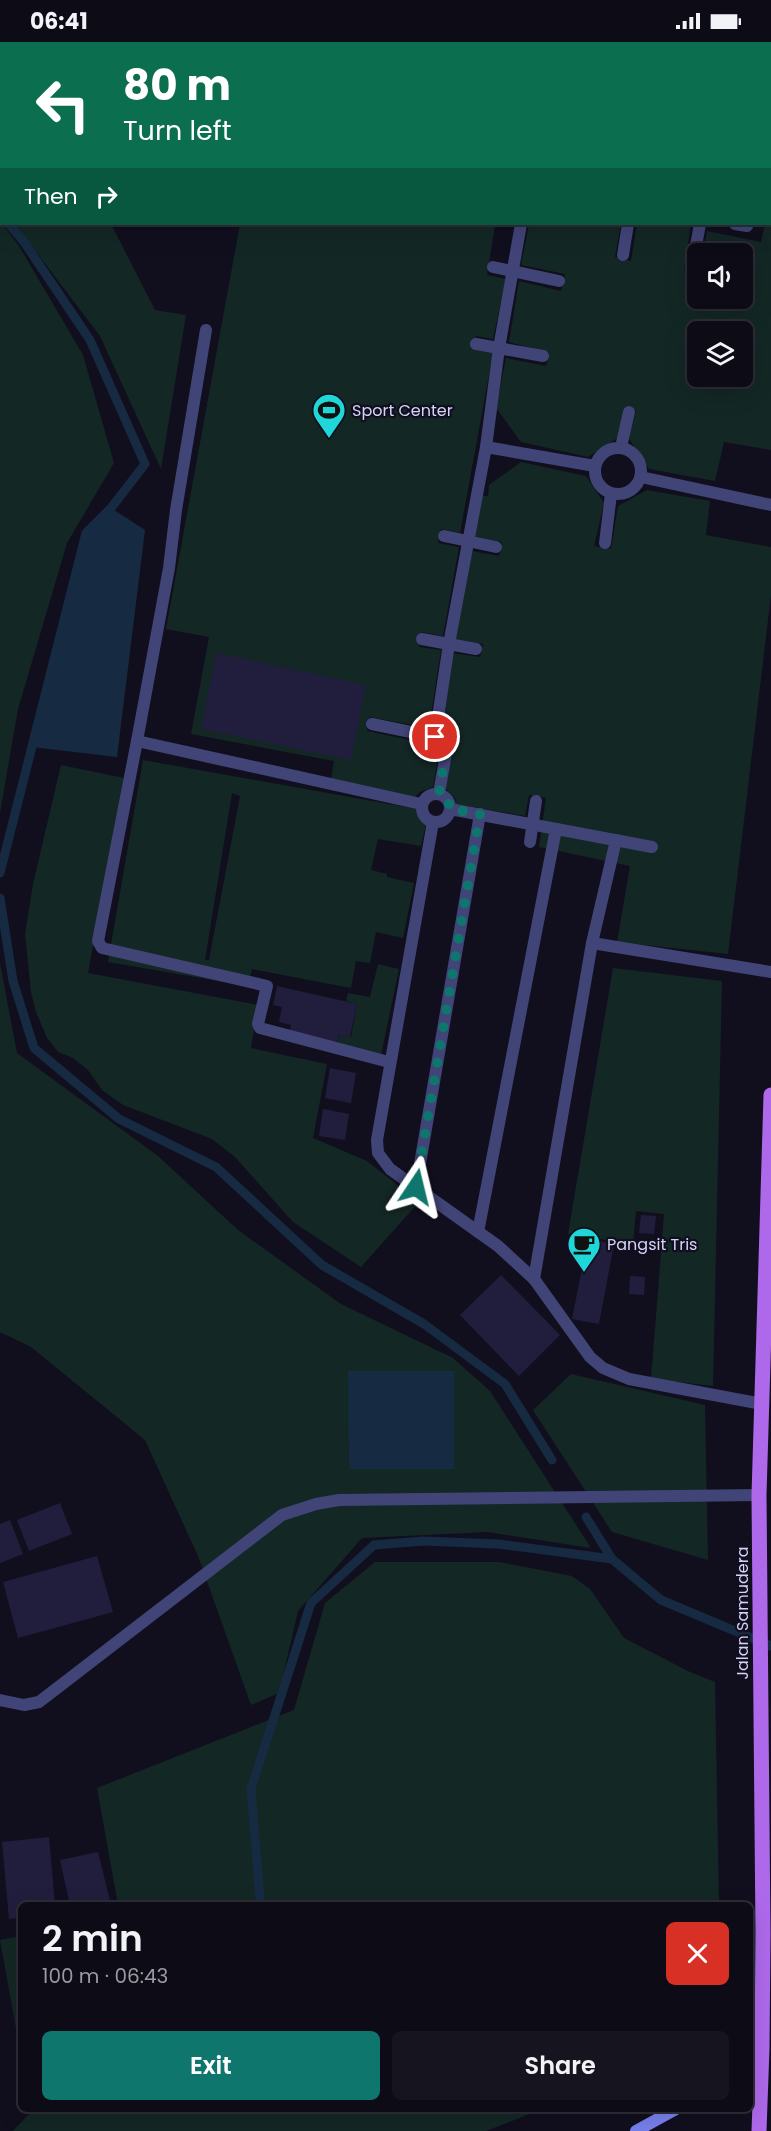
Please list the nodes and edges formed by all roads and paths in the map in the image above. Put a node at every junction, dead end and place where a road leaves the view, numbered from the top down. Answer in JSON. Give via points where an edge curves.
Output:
{"nodes":[{"id":1,"x":521,"y":225,"type":"edge"},
{"id":2,"x":628,"y":225,"type":"edge"},
{"id":3,"x":700,"y":225,"type":"edge"},
{"id":4,"x":696,"y":243,"type":"edge"},
{"id":5,"x":622,"y":255,"type":"dead end"},
{"id":6,"x":493,"y":267,"type":"dead end"},
{"id":7,"x":513,"y":272,"type":"junction"},
{"id":8,"x":558,"y":281,"type":"dead end"},
{"id":9,"x":206,"y":330,"type":"dead end"},
{"id":10,"x":476,"y":344,"type":"dead end"},
{"id":11,"x":499,"y":348,"type":"junction"},
{"id":12,"x":543,"y":356,"type":"dead end"},
{"id":13,"x":629,"y":412,"type":"dead end"},
{"id":14,"x":486,"y":447,"type":"junction"},
{"id":15,"x":621,"y":447,"type":"junction"},
{"id":16,"x":595,"y":466,"type":"junction"},
{"id":17,"x":641,"y":477,"type":"junction"},
{"id":18,"x":611,"y":494,"type":"junction"},
{"id":19,"x":771,"y":505,"type":"edge"},
{"id":20,"x":444,"y":536,"type":"dead end"},
{"id":21,"x":468,"y":541,"type":"junction"},
{"id":22,"x":605,"y":543,"type":"dead end"},
{"id":23,"x":496,"y":547,"type":"dead end"},
{"id":24,"x":422,"y":639,"type":"dead end"},
{"id":25,"x":449,"y":645,"type":"junction"},
{"id":26,"x":476,"y":650,"type":"dead end"},
{"id":27,"x":372,"y":724,"type":"dead end"},
{"id":28,"x":435,"y":737,"type":"junction"},
{"id":29,"x":137,"y":741,"type":"junction"},
{"id":30,"x":439,"y":794,"type":"junction"},
{"id":31,"x":536,"y":801,"type":"dead end"},
{"id":32,"x":422,"y":804,"type":"junction"},
{"id":33,"x":450,"y":809,"type":"junction"},
{"id":34,"x":480,"y":814,"type":"junction"},
{"id":35,"x":433,"y":822,"type":"junction"},
{"id":36,"x":533,"y":825,"type":"junction"},
{"id":37,"x":556,"y":828,"type":"junction"},
{"id":38,"x":616,"y":840,"type":"junction"},
{"id":39,"x":530,"y":842,"type":"dead end"},
{"id":40,"x":652,"y":847,"type":"dead end"},
{"id":41,"x":592,"y":943,"type":"junction"},
{"id":42,"x":771,"y":972,"type":"edge"},
{"id":43,"x":389,"y":1062,"type":"junction"},
{"id":44,"x":771,"y":1095,"type":"edge"},
{"id":45,"x":416,"y":1187,"type":"junction"},
{"id":46,"x":768,"y":1214,"type":"edge"},
{"id":47,"x":478,"y":1232,"type":"junction"},
{"id":48,"x":534,"y":1279,"type":"junction"},
{"id":49,"x":762,"y":1404,"type":"junction"},
{"id":50,"x":759,"y":1495,"type":"junction"},
{"id":51,"x":0,"y":1700,"type":"edge"},
{"id":52,"x":756,"y":2052,"type":"edge"},
{"id":53,"x":670,"y":2112,"type":"edge"},
{"id":54,"x":636,"y":2131,"type":"edge"},
{"id":55,"x":759,"y":2131,"type":"edge"}],
"edges":[{"from":1,"to":7,"type":"lane"},
{"from":2,"to":5,"type":"lane"},
{"from":3,"to":4,"type":"lane"},
{"from":6,"to":7,"type":"lane"},
{"from":7,"to":8,"type":"lane"},
{"from":7,"to":11,"type":"lane"},
{"from":9,"to":29,"type":"lane"},
{"from":10,"to":11,"type":"lane"},
{"from":11,"to":12,"type":"lane"},
{"from":11,"to":14,"type":"lane"},
{"from":13,"to":15,"type":"lane"},
{"from":14,"to":16,"type":"lane"},
{"from":14,"to":21,"type":"lane"},
{"from":15,"to":16,"type":"lane","via":[[604,452]]},
{"from":15,"to":17,"type":"lane","via":[[638,458]]},
{"from":16,"to":18,"type":"lane","via":[[598,483]]},
{"from":17,"to":18,"type":"lane","via":[[635,488],[624,494]]},
{"from":17,"to":19,"type":"lane"},
{"from":18,"to":22,"type":"lane"},
{"from":20,"to":21,"type":"lane"},
{"from":21,"to":23,"type":"lane"},
{"from":21,"to":25,"type":"lane"},
{"from":24,"to":25,"type":"lane"},
{"from":25,"to":26,"type":"lane"},
{"from":25,"to":28,"type":"lane"},
{"from":27,"to":28,"type":"lane"},
{"from":28,"to":30,"type":"lane","via":[[447,744]]},
{"from":29,"to":32,"type":"lane"},
{"from":29,"to":43,"type":"lane","via":[[98,941],[102,948],[267,986],[260,1028]]},
{"from":30,"to":32,"type":"lane","via":[[432,793]]},
{"from":30,"to":33,"type":"lane","via":[[449,802]]},
{"from":31,"to":36,"type":"lane"},
{"from":32,"to":35,"type":"lane","via":[[422,812]]},
{"from":33,"to":34,"type":"lane"},
{"from":33,"to":35,"type":"lane","via":[[441,822]]},
{"from":34,"to":36,"type":"lane"},
{"from":34,"to":45,"type":"lane"},
{"from":35,"to":43,"type":"lane"},
{"from":36,"to":37,"type":"lane"},
{"from":36,"to":39,"type":"lane"},
{"from":37,"to":38,"type":"lane"},
{"from":37,"to":47,"type":"lane"},
{"from":38,"to":40,"type":"lane"},
{"from":38,"to":41,"type":"lane"},
{"from":41,"to":42,"type":"lane"},
{"from":41,"to":48,"type":"lane"},
{"from":43,"to":45,"type":"lane","via":[[378,1153],[390,1169]]},
{"from":44,"to":46,"type":"main road","name":"Jalan Samudera"},
{"from":45,"to":47,"type":"lane"},
{"from":46,"to":49,"type":"main road","name":"Jalan Samudera"},
{"from":47,"to":48,"type":"lane"},
{"from":48,"to":49,"type":"lane","via":[[590,1357],[603,1368],[628,1379]]},
{"from":49,"to":50,"type":"main road","name":"Jalan Samudera"},
{"from":50,"to":51,"type":"lane","via":[[339,1500],[316,1504],[282,1515],[39,1702],[24,1705]]},
{"from":50,"to":52,"type":"main road","name":"Jalan Samudera"},
{"from":52,"to":55,"type":"main road","name":"Jalan Samudera"},
{"from":53,"to":54,"type":"street"}]}
